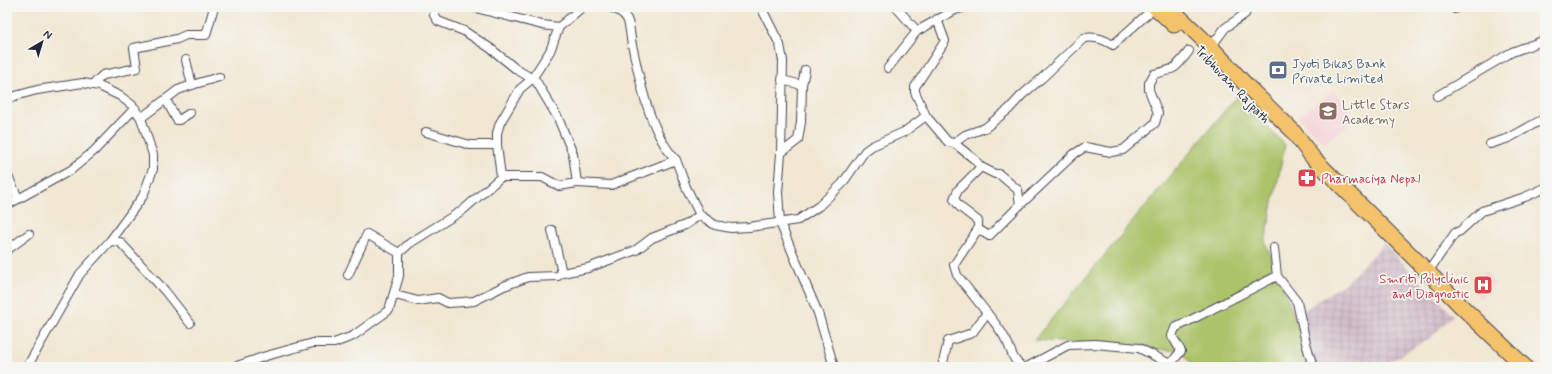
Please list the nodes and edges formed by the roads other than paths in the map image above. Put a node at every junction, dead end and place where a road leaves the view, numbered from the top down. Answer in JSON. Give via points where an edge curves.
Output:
{"nodes":[{"id":1,"x":214,"y":7,"type":"edge"},
{"id":2,"x":436,"y":7,"type":"edge"},
{"id":3,"x":474,"y":7,"type":"edge"},
{"id":4,"x":609,"y":7,"type":"edge"},
{"id":5,"x":761,"y":7,"type":"edge"},
{"id":6,"x":896,"y":7,"type":"edge"},
{"id":7,"x":964,"y":7,"type":"edge"},
{"id":8,"x":1155,"y":7,"type":"edge"},
{"id":9,"x":1169,"y":7,"type":"edge"},
{"id":10,"x":1248,"y":7,"type":"edge"},
{"id":11,"x":582,"y":8,"type":"edge"},
{"id":12,"x":937,"y":19,"type":"junction"},
{"id":13,"x":559,"y":27,"type":"junction"},
{"id":14,"x":917,"y":31,"type":"junction"},
{"id":15,"x":1545,"y":40,"type":"edge"},
{"id":16,"x":1189,"y":50,"type":"dead end"},
{"id":17,"x":1208,"y":51,"type":"junction"},
{"id":18,"x":186,"y":60,"type":"dead end"},
{"id":19,"x":888,"y":68,"type":"dead end"},
{"id":20,"x":805,"y":70,"type":"dead end"},
{"id":21,"x":219,"y":77,"type":"dead end"},
{"id":22,"x":532,"y":79,"type":"junction"},
{"id":23,"x":782,"y":80,"type":"junction"},
{"id":24,"x":92,"y":85,"type":"junction"},
{"id":25,"x":192,"y":85,"type":"junction"},
{"id":26,"x":802,"y":85,"type":"junction"},
{"id":27,"x":1437,"y":96,"type":"dead end"},
{"id":28,"x":7,"y":100,"type":"edge"},
{"id":29,"x":166,"y":100,"type":"junction"},
{"id":30,"x":135,"y":108,"type":"junction"},
{"id":31,"x":190,"y":114,"type":"dead end"},
{"id":32,"x":926,"y":116,"type":"junction"},
{"id":33,"x":141,"y":118,"type":"junction"},
{"id":34,"x":1545,"y":118,"type":"edge"},
{"id":35,"x":426,"y":132,"type":"dead end"},
{"id":36,"x":954,"y":143,"type":"junction"},
{"id":37,"x":1490,"y":144,"type":"dead end"},
{"id":38,"x":497,"y":145,"type":"junction"},
{"id":39,"x":781,"y":153,"type":"junction"},
{"id":40,"x":676,"y":160,"type":"junction"},
{"id":41,"x":981,"y":166,"type":"junction"},
{"id":42,"x":7,"y":174,"type":"edge"},
{"id":43,"x":501,"y":177,"type":"junction"},
{"id":44,"x":577,"y":183,"type":"junction"},
{"id":45,"x":1545,"y":188,"type":"edge"},
{"id":46,"x":18,"y":198,"type":"junction"},
{"id":47,"x":7,"y":205,"type":"edge"},
{"id":48,"x":1020,"y":205,"type":"junction"},
{"id":49,"x":700,"y":215,"type":"junction"},
{"id":50,"x":780,"y":223,"type":"junction"},
{"id":51,"x":978,"y":229,"type":"junction"},
{"id":52,"x":552,"y":230,"type":"dead end"},
{"id":53,"x":29,"y":234,"type":"dead end"},
{"id":54,"x":110,"y":242,"type":"junction"},
{"id":55,"x":1274,"y":248,"type":"dead end"},
{"id":56,"x":7,"y":250,"type":"edge"},
{"id":57,"x":399,"y":253,"type":"junction"},
{"id":58,"x":1428,"y":272,"type":"junction"},
{"id":59,"x":562,"y":273,"type":"junction"},
{"id":60,"x":348,"y":275,"type":"dead end"},
{"id":61,"x":1277,"y":276,"type":"junction"},
{"id":62,"x":395,"y":295,"type":"junction"},
{"id":63,"x":987,"y":314,"type":"junction"},
{"id":64,"x":190,"y":324,"type":"dead end"},
{"id":65,"x":1169,"y":366,"type":"edge"},
{"id":66,"x":1522,"y":366,"type":"edge"},
{"id":67,"x":27,"y":367,"type":"edge"},
{"id":68,"x":234,"y":367,"type":"edge"},
{"id":69,"x":834,"y":367,"type":"edge"},
{"id":70,"x":942,"y":367,"type":"edge"},
{"id":71,"x":1022,"y":367,"type":"edge"},
{"id":72,"x":1027,"y":367,"type":"edge"},
{"id":73,"x":1313,"y":367,"type":"edge"}],
"edges":[{"from":1,"to":24,"type":"street","via":[[206,35],[186,35],[134,48],[138,68],[103,75]]},
{"from":2,"to":22,"type":"street","via":[[434,16],[438,21],[464,30]]},
{"from":3,"to":13,"type":"street"},
{"from":4,"to":40,"type":"street","via":[[623,13],[628,20],[642,90],[658,133]]},
{"from":5,"to":23,"type":"street","via":[[780,45],[783,61]]},
{"from":6,"to":14,"type":"street"},
{"from":7,"to":12,"type":"street"},
{"from":8,"to":17,"type":"highway","name":"Tribhuvan Rajpath"},
{"from":8,"to":36,"type":"street","via":[[1113,45],[1092,36],[1084,38],[1009,109],[981,131],[965,135]]},
{"from":9,"to":17,"type":"highway","name":"Tribhuvan Rajpath"},
{"from":10,"to":17,"type":"street","via":[[1245,14],[1225,28]]},
{"from":11,"to":13,"type":"street"},
{"from":12,"to":14,"type":"street"},
{"from":12,"to":32,"type":"street","via":[[944,40],[915,92]]},
{"from":13,"to":22,"type":"street","via":[[550,51]]},
{"from":14,"to":19,"type":"street"},
{"from":15,"to":27,"type":"street","via":[[1512,52]]},
{"from":16,"to":48,"type":"street","via":[[1179,64],[1171,70],[1154,74],[1149,83],[1158,114],[1155,123],[1123,150],[1111,152],[1085,147],[1074,154]]},
{"from":17,"to":58,"type":"highway","name":"Tribhuvan Rajpath","via":[[1238,91],[1287,139],[1313,158]]},
{"from":18,"to":25,"type":"street"},
{"from":20,"to":26,"type":"street"},
{"from":21,"to":25,"type":"street"},
{"from":22,"to":38,"type":"street","via":[[520,89],[500,123]]},
{"from":22,"to":44,"type":"street","via":[[542,90],[564,132],[573,154]]},
{"from":23,"to":26,"type":"street"},
{"from":23,"to":39,"type":"street"},
{"from":24,"to":28,"type":"street","via":[[83,83],[38,90]]},
{"from":24,"to":30,"type":"street","via":[[120,96]]},
{"from":25,"to":29,"type":"street","via":[[178,90]]},
{"from":26,"to":39,"type":"street","via":[[798,140]]},
{"from":29,"to":31,"type":"street","via":[[177,120]]},
{"from":29,"to":33,"type":"street"},
{"from":30,"to":33,"type":"street"},
{"from":30,"to":46,"type":"street","via":[[72,170]]},
{"from":32,"to":36,"type":"street","via":[[948,142]]},
{"from":32,"to":50,"type":"street","via":[[904,132],[865,151],[842,184],[819,206],[798,220]]},
{"from":33,"to":54,"type":"street","via":[[153,155],[153,169],[143,196]]},
{"from":34,"to":37,"type":"street","via":[[1509,138]]},
{"from":35,"to":38,"type":"street","via":[[470,145]]},
{"from":36,"to":41,"type":"street"},
{"from":38,"to":43,"type":"street"},
{"from":39,"to":50,"type":"street","via":[[778,192]]},
{"from":40,"to":44,"type":"street","via":[[611,185]]},
{"from":40,"to":49,"type":"street","via":[[686,188]]},
{"from":41,"to":48,"type":"street","via":[[1007,179],[1018,190]]},
{"from":41,"to":51,"type":"street","via":[[958,190],[954,199],[960,207],[978,220]]},
{"from":42,"to":46,"type":"street"},
{"from":43,"to":44,"type":"street","via":[[542,177],[559,186]]},
{"from":43,"to":57,"type":"street","via":[[463,210],[410,243]]},
{"from":45,"to":58,"type":"street","via":[[1482,211],[1455,233]]},
{"from":46,"to":47,"type":"street"},
{"from":48,"to":51,"type":"street","via":[[989,236]]},
{"from":49,"to":50,"type":"street","via":[[715,225],[731,228]]},
{"from":49,"to":59,"type":"street","via":[[685,225],[652,238],[636,250],[588,268]]},
{"from":50,"to":69,"type":"street","via":[[820,319]]},
{"from":51,"to":63,"type":"street","via":[[954,265],[957,275]]},
{"from":52,"to":59,"type":"street"},
{"from":53,"to":56,"type":"street"},
{"from":54,"to":64,"type":"street","via":[[120,242],[165,291]]},
{"from":54,"to":67,"type":"street","via":[[80,274]]},
{"from":55,"to":61,"type":"street"},
{"from":57,"to":60,"type":"street","via":[[367,234]]},
{"from":57,"to":62,"type":"street","via":[[400,276]]},
{"from":58,"to":66,"type":"highway","name":"Tribhuvan Rajpath"},
{"from":59,"to":62,"type":"street","via":[[558,276],[528,277],[474,301],[448,303],[438,298],[418,301]]},
{"from":61,"to":65,"type":"street","via":[[1175,328],[1172,336],[1182,351]]},
{"from":61,"to":73,"type":"street","via":[[1297,302]]},
{"from":62,"to":68,"type":"street","via":[[389,310],[353,336],[334,343],[312,343]]},
{"from":63,"to":70,"type":"street","via":[[972,333],[948,341]]},
{"from":63,"to":71,"type":"street","via":[[1006,338],[1012,356]]},
{"from":65,"to":72,"type":"street","via":[[1139,348],[1095,344],[1068,345]]}]}
